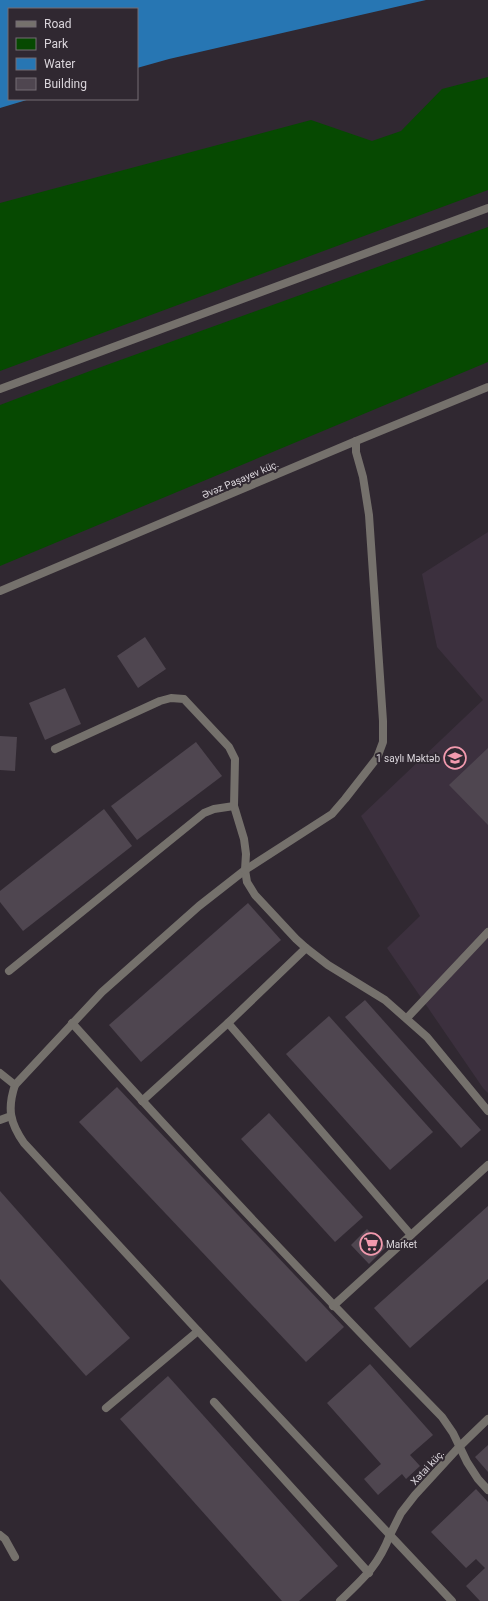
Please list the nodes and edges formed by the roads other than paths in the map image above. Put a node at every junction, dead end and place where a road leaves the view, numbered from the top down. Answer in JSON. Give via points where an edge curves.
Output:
{"nodes":[{"id":1,"x":488,"y":208,"type":"edge"},
{"id":2,"x":488,"y":387,"type":"edge"},
{"id":3,"x":0,"y":389,"type":"edge"},
{"id":4,"x":356,"y":440,"type":"junction"},
{"id":5,"x":0,"y":591,"type":"edge"},
{"id":6,"x":55,"y":749,"type":"dead end"},
{"id":7,"x":234,"y":806,"type":"junction"},
{"id":8,"x":244,"y":870,"type":"junction"},
{"id":9,"x":488,"y":932,"type":"edge"},
{"id":10,"x":306,"y":948,"type":"junction"},
{"id":11,"x":9,"y":971,"type":"dead end"},
{"id":12,"x":407,"y":1018,"type":"junction"},
{"id":13,"x":72,"y":1023,"type":"junction"},
{"id":14,"x":228,"y":1023,"type":"junction"},
{"id":15,"x":0,"y":1073,"type":"edge"},
{"id":16,"x":15,"y":1085,"type":"junction"},
{"id":17,"x":142,"y":1101,"type":"junction"},
{"id":18,"x":488,"y":1111,"type":"edge"},
{"id":19,"x":11,"y":1116,"type":"junction"},
{"id":20,"x":0,"y":1120,"type":"edge"},
{"id":21,"x":488,"y":1165,"type":"edge"},
{"id":22,"x":411,"y":1235,"type":"junction"},
{"id":23,"x":333,"y":1306,"type":"junction"},
{"id":24,"x":198,"y":1331,"type":"junction"},
{"id":25,"x":214,"y":1402,"type":"dead end"},
{"id":26,"x":106,"y":1408,"type":"dead end"},
{"id":27,"x":488,"y":1419,"type":"edge"},
{"id":28,"x":459,"y":1447,"type":"junction"},
{"id":29,"x":488,"y":1490,"type":"edge"},
{"id":30,"x":0,"y":1535,"type":"edge"},
{"id":31,"x":390,"y":1535,"type":"junction"},
{"id":32,"x":15,"y":1557,"type":"dead end"},
{"id":33,"x":369,"y":1573,"type":"junction"},
{"id":34,"x":340,"y":1601,"type":"edge"},
{"id":35,"x":452,"y":1601,"type":"edge"}],
"edges":[{"from":1,"to":3,"type":"street"},
{"from":2,"to":4,"type":"street","name":"Əvəz Paşayev küç."},
{"from":4,"to":5,"type":"street","name":"Əvəz Paşayev küç."},
{"from":4,"to":8,"type":"street","via":[[356,452],[369,515],[383,742],[377,758],[332,814]]},
{"from":6,"to":7,"type":"street","via":[[160,701],[184,699],[229,747],[235,760]]},
{"from":7,"to":8,"type":"street","via":[[244,839]]},
{"from":7,"to":11,"type":"street","via":[[204,813]]},
{"from":8,"to":10,"type":"street","via":[[255,895]]},
{"from":8,"to":13,"type":"street","via":[[199,906],[108,987]]},
{"from":9,"to":12,"type":"street"},
{"from":10,"to":12,"type":"street","via":[[328,965],[385,1000]]},
{"from":10,"to":14,"type":"street"},
{"from":12,"to":18,"type":"street","via":[[427,1037]]},
{"from":13,"to":16,"type":"street"},
{"from":13,"to":17,"type":"street"},
{"from":14,"to":17,"type":"street"},
{"from":14,"to":22,"type":"street"},
{"from":15,"to":16,"type":"street"},
{"from":16,"to":19,"type":"street","via":[[10,1098]]},
{"from":17,"to":23,"type":"street"},
{"from":19,"to":20,"type":"street"},
{"from":19,"to":24,"type":"street","via":[[15,1129],[24,1143]]},
{"from":21,"to":22,"type":"street"},
{"from":22,"to":23,"type":"street"},
{"from":23,"to":28,"type":"street","via":[[442,1417]]},
{"from":24,"to":26,"type":"street"},
{"from":24,"to":31,"type":"street"},
{"from":25,"to":33,"type":"street"},
{"from":27,"to":28,"type":"street","name":"Xətai küç."},
{"from":28,"to":29,"type":"street","via":[[478,1479]]},
{"from":28,"to":31,"type":"street","name":"Xətai küç.","via":[[415,1495],[401,1513]]},
{"from":30,"to":32,"type":"street"},
{"from":31,"to":33,"type":"street","name":"Xətai küç.","via":[[383,1552]]},
{"from":31,"to":35,"type":"street"},
{"from":33,"to":34,"type":"street","name":"Xətai küç."}]}
